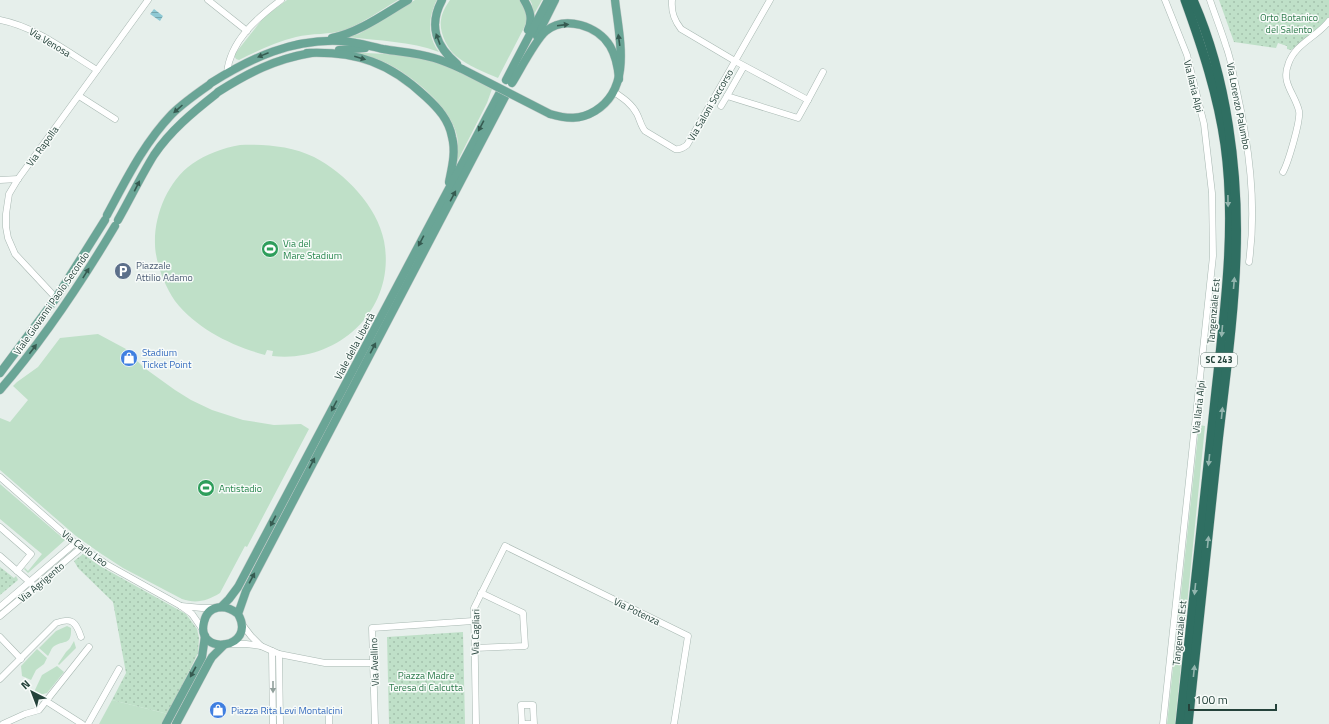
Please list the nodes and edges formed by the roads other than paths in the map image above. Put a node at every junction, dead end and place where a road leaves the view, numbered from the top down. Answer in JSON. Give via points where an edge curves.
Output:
{"nodes":[{"id":1,"x":148,"y":0,"type":"edge"},
{"id":2,"x":208,"y":0,"type":"edge"},
{"id":3,"x":281,"y":0,"type":"edge"},
{"id":4,"x":408,"y":0,"type":"edge"},
{"id":5,"x":442,"y":0,"type":"edge"},
{"id":6,"x":524,"y":0,"type":"edge"},
{"id":7,"x":548,"y":0,"type":"edge"},
{"id":8,"x":555,"y":0,"type":"edge"},
{"id":9,"x":615,"y":0,"type":"edge"},
{"id":10,"x":672,"y":0,"type":"edge"},
{"id":11,"x":770,"y":0,"type":"edge"},
{"id":12,"x":1165,"y":0,"type":"edge"},
{"id":13,"x":1185,"y":0,"type":"edge"},
{"id":14,"x":1193,"y":0,"type":"edge"},
{"id":15,"x":1210,"y":0,"type":"edge"},
{"id":16,"x":0,"y":20,"type":"edge"},
{"id":17,"x":1329,"y":21,"type":"edge"},
{"id":18,"x":247,"y":31,"type":"junction"},
{"id":19,"x":315,"y":42,"type":"junction"},
{"id":20,"x":279,"y":49,"type":"junction"},
{"id":21,"x":384,"y":49,"type":"junction"},
{"id":22,"x":308,"y":53,"type":"junction"},
{"id":23,"x":282,"y":59,"type":"junction"},
{"id":24,"x":735,"y":61,"type":"junction"},
{"id":25,"x":744,"y":66,"type":"junction"},
{"id":26,"x":462,"y":69,"type":"junction"},
{"id":27,"x":97,"y":70,"type":"junction"},
{"id":28,"x":823,"y":72,"type":"dead end"},
{"id":29,"x":227,"y":73,"type":"junction"},
{"id":30,"x":619,"y":79,"type":"junction"},
{"id":31,"x":509,"y":81,"type":"junction"},
{"id":32,"x":210,"y":84,"type":"junction"},
{"id":33,"x":614,"y":92,"type":"junction"},
{"id":34,"x":217,"y":93,"type":"junction"},
{"id":35,"x":79,"y":96,"type":"junction"},
{"id":36,"x":727,"y":96,"type":"junction"},
{"id":37,"x":808,"y":100,"type":"junction"},
{"id":38,"x":721,"y":106,"type":"dead end"},
{"id":39,"x":115,"y":119,"type":"dead end"},
{"id":40,"x":1283,"y":172,"type":"dead end"},
{"id":41,"x":18,"y":179,"type":"junction"},
{"id":42,"x":0,"y":180,"type":"edge"},
{"id":43,"x":444,"y":197,"type":"junction"},
{"id":44,"x":106,"y":217,"type":"junction"},
{"id":45,"x":117,"y":223,"type":"junction"},
{"id":46,"x":1249,"y":262,"type":"dead end"},
{"id":47,"x":56,"y":298,"type":"junction"},
{"id":48,"x":65,"y":305,"type":"junction"},
{"id":49,"x":0,"y":373,"type":"edge"},
{"id":50,"x":0,"y":390,"type":"edge"},
{"id":51,"x":0,"y":477,"type":"edge"},
{"id":52,"x":0,"y":527,"type":"edge"},
{"id":53,"x":75,"y":543,"type":"junction"},
{"id":54,"x":505,"y":546,"type":"joint"},
{"id":55,"x":82,"y":547,"type":"junction"},
{"id":56,"x":0,"y":556,"type":"edge"},
{"id":57,"x":17,"y":571,"type":"junction"},
{"id":58,"x":30,"y":582,"type":"junction"},
{"id":59,"x":35,"y":588,"type":"junction"},
{"id":60,"x":481,"y":592,"type":"junction"},
{"id":61,"x":181,"y":606,"type":"junction"},
{"id":62,"x":0,"y":607,"type":"edge"},
{"id":63,"x":218,"y":607,"type":"junction"},
{"id":64,"x":238,"y":614,"type":"junction"},
{"id":65,"x":0,"y":616,"type":"edge"},
{"id":66,"x":473,"y":621,"type":"junction"},
{"id":67,"x":241,"y":623,"type":"junction"},
{"id":68,"x":204,"y":633,"type":"junction"},
{"id":69,"x":0,"y":637,"type":"edge"},
{"id":70,"x":81,"y":637,"type":"dead end"},
{"id":71,"x":227,"y":645,"type":"junction"},
{"id":72,"x":261,"y":646,"type":"junction"},
{"id":73,"x":89,"y":647,"type":"dead end"},
{"id":74,"x":475,"y":648,"type":"junction"},
{"id":75,"x":272,"y":651,"type":"junction"},
{"id":76,"x":280,"y":654,"type":"junction"},
{"id":77,"x":21,"y":658,"type":"junction"},
{"id":78,"x":374,"y":663,"type":"junction"},
{"id":79,"x":119,"y":669,"type":"dead end"},
{"id":80,"x":0,"y":679,"type":"edge"},
{"id":81,"x":46,"y":701,"type":"junction"},
{"id":82,"x":328,"y":714,"type":"dead end"},
{"id":83,"x":3,"y":724,"type":"edge"},
{"id":84,"x":82,"y":724,"type":"edge"},
{"id":85,"x":88,"y":724,"type":"edge"},
{"id":86,"x":166,"y":724,"type":"edge"},
{"id":87,"x":176,"y":724,"type":"edge"},
{"id":88,"x":273,"y":724,"type":"edge"},
{"id":89,"x":280,"y":724,"type":"edge"},
{"id":90,"x":329,"y":724,"type":"edge"},
{"id":91,"x":375,"y":724,"type":"edge"},
{"id":92,"x":476,"y":724,"type":"edge"},
{"id":93,"x":674,"y":724,"type":"edge"},
{"id":94,"x":1163,"y":724,"type":"edge"},
{"id":95,"x":1180,"y":724,"type":"edge"},
{"id":96,"x":1188,"y":724,"type":"edge"}],
"edges":[{"from":1,"to":27,"type":"street","name":"Via Rapolla"},
{"from":2,"to":18,"type":"street"},
{"from":3,"to":18,"type":"street","via":[[258,18]]},
{"from":4,"to":19,"type":"main road","via":[[351,32]]},
{"from":26,"to":5,"type":"main road","one_way":true,"via":[[443,51],[436,33],[435,19]]},
{"from":6,"to":31,"type":"main road","via":[[529,8],[530,28]]},
{"from":7,"to":31,"type":"main road"},
{"from":8,"to":31,"type":"main road"},
{"from":30,"to":9,"type":"main road","one_way":true,"via":[[621,60]]},
{"from":10,"to":24,"type":"street","via":[[675,21],[681,28]]},
{"from":11,"to":24,"type":"street","name":"Via Saloni Soccorso"},
{"from":12,"to":94,"type":"street","name":"Via Ilaria Alpi","via":[[1187,55],[1204,124],[1212,193],[1213,256]]},
{"from":13,"to":95,"type":"highway","name":"Tangenziale Est","number":"SC 243","one_way":true,"via":[[1200,39],[1224,139],[1229,253]]},
{"from":96,"to":14,"type":"highway","name":"Tangenziale Est","number":"SC 243","one_way":true,"via":[[1230,338],[1237,205],[1226,111],[1215,65]]},
{"from":15,"to":46,"type":"street","name":"Via Lorenzo Palumbo","via":[[1227,47],[1245,127],[1253,212]]},
{"from":16,"to":27,"type":"street","name":"Via Venosa","via":[[32,30]]},
{"from":17,"to":40,"type":"street","via":[[1293,53],[1288,64],[1286,82],[1300,116]]},
{"from":18,"to":29,"type":"street","via":[[233,49]]},
{"from":19,"to":20,"type":"main road","name":"Viale Giovanni Paolo Secondo"},
{"from":19,"to":21,"type":"main road","name":"Viale Giovanni Paolo Secondo","via":[[341,41]]},
{"from":20,"to":23,"type":"main road"},
{"from":20,"to":29,"type":"main road","name":"Viale Giovanni Paolo Secondo","one_way":true},
{"from":21,"to":22,"type":"main road","name":"Viale Giovanni Paolo Secondo","via":[[359,48]]},
{"from":21,"to":26,"type":"main road","via":[[435,58]]},
{"from":22,"to":23,"type":"main road","name":"Viale Giovanni Paolo Secondo"},
{"from":22,"to":43,"type":"main road","one_way":true,"via":[[343,54],[375,63],[402,76],[433,103],[444,116],[454,144],[453,163]]},
{"from":23,"to":34,"type":"main road","name":"Viale Giovanni Paolo Secondo","via":[[244,76]]},
{"from":24,"to":25,"type":"street"},
{"from":24,"to":33,"type":"street","name":"Via Saloni Soccorso","via":[[687,145],[680,149],[645,131],[636,111]]},
{"from":25,"to":36,"type":"street"},
{"from":25,"to":37,"type":"street"},
{"from":26,"to":33,"type":"main road","bridge":true,"via":[[550,114],[571,119],[581,118],[599,109]]},
{"from":27,"to":35,"type":"street","name":"Via Rapolla"},
{"from":28,"to":37,"type":"street"},
{"from":29,"to":32,"type":"main road","name":"Viale Giovanni Paolo Secondo"},
{"from":31,"to":30,"type":"main road","one_way":true,"via":[[544,32],[556,25],[565,24],[592,29],[610,45],[616,58]]},
{"from":30,"to":33,"type":"main road"},
{"from":32,"to":34,"type":"main road","via":[[215,82],[218,85]]},
{"from":32,"to":44,"type":"main road","name":"Viale Giovanni Paolo Secondo","one_way":true,"via":[[177,110],[143,150]]},
{"from":45,"to":34,"type":"main road","name":"Viale Giovanni Paolo Secondo","one_way":true,"via":[[154,155],[166,139],[184,120]]},
{"from":35,"to":39,"type":"street"},
{"from":35,"to":41,"type":"street","name":"Via Rapolla"},
{"from":36,"to":37,"type":"street","via":[[798,118]]},
{"from":36,"to":38,"type":"street"},
{"from":41,"to":42,"type":"street"},
{"from":41,"to":47,"type":"street","name":"Via Rapolla","via":[[9,194],[6,214],[8,238],[15,254]]},
{"from":43,"to":63,"type":"main road","name":"Viale della Libertà","one_way":true,"via":[[238,588]]},
{"from":64,"to":43,"type":"main road","name":"Viale della Libertà","one_way":true,"via":[[246,591],[503,93]]},
{"from":44,"to":45,"type":"main road","via":[[106,224],[109,227]]},
{"from":44,"to":47,"type":"main road","name":"Viale Giovanni Paolo Secondo"},
{"from":48,"to":45,"type":"main road","name":"Viale Giovanni Paolo Secondo","one_way":true},
{"from":47,"to":48,"type":"main road"},
{"from":47,"to":49,"type":"main road","name":"Viale Giovanni Paolo Secondo"},
{"from":50,"to":48,"type":"main road","name":"Viale Giovanni Paolo Secondo","one_way":true},
{"from":51,"to":53,"type":"street","name":"Via Carlo Leo"},
{"from":52,"to":57,"type":"street","via":[[31,554]]},
{"from":53,"to":55,"type":"street","name":"Via Carlo Leo"},
{"from":53,"to":58,"type":"street","name":"Via Agrigento"},
{"from":54,"to":60,"type":"street","name":"Via Cagliari"},
{"from":54,"to":93,"type":"street","name":"Via Potenza","via":[[688,636]]},
{"from":55,"to":59,"type":"street","name":"Via Agrigento"},
{"from":55,"to":61,"type":"street","name":"Via Carlo Leo","via":[[106,564]]},
{"from":56,"to":57,"type":"street"},
{"from":57,"to":58,"type":"street"},
{"from":58,"to":59,"type":"street"},
{"from":58,"to":62,"type":"street","name":"Via Agrigento"},
{"from":59,"to":65,"type":"street","name":"Via Agrigento"},
{"from":60,"to":66,"type":"street","name":"Via Cagliari","via":[[474,608]]},
{"from":60,"to":74,"type":"street","via":[[524,613],[525,646]]},
{"from":61,"to":63,"type":"street","name":"Via Carlo Leo"},
{"from":61,"to":68,"type":"street","name":"Via Carlo Leo","via":[[192,614]]},
{"from":63,"to":64,"type":"main road","via":[[233,610]]},
{"from":63,"to":68,"type":"main road","name":"Viale della Libertà","via":[[205,617]]},
{"from":64,"to":67,"type":"main road"},
{"from":66,"to":74,"type":"street","name":"Via Cagliari"},
{"from":66,"to":78,"type":"street","name":"Via Avellino","via":[[372,628]]},
{"from":67,"to":71,"type":"main road","via":[[239,636]]},
{"from":67,"to":72,"type":"street"},
{"from":68,"to":71,"type":"main road","via":[[213,643]]},
{"from":68,"to":86,"type":"main road","name":"Viale della Libertà","one_way":true,"via":[[202,657]]},
{"from":69,"to":77,"type":"street"},
{"from":70,"to":77,"type":"street","via":[[76,624],[64,620],[56,623]]},
{"from":71,"to":72,"type":"street"},
{"from":71,"to":87,"type":"main road","via":[[212,656]]},
{"from":72,"to":75,"type":"street"},
{"from":73,"to":81,"type":"street"},
{"from":74,"to":92,"type":"street","name":"Via Cagliari"},
{"from":75,"to":76,"type":"street"},
{"from":75,"to":88,"type":"street","one_way":true},
{"from":76,"to":78,"type":"street","via":[[324,663]]},
{"from":76,"to":89,"type":"street"},
{"from":77,"to":80,"type":"street"},
{"from":78,"to":91,"type":"street","name":"Via Avellino"},
{"from":79,"to":85,"type":"street"},
{"from":81,"to":83,"type":"street","via":[[39,710]]},
{"from":81,"to":84,"type":"street"},
{"from":82,"to":90,"type":"street"}]}
